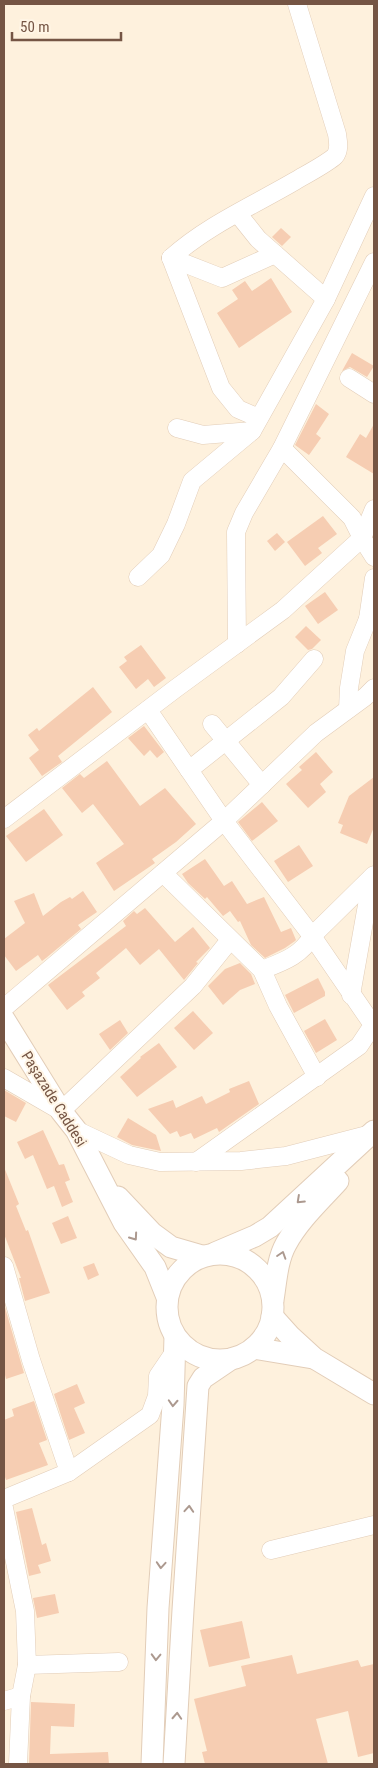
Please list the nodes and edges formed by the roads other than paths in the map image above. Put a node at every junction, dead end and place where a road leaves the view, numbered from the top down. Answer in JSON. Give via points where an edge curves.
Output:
{"nodes":[{"id":1,"x":297,"y":4,"type":"edge"},
{"id":2,"x":374,"y":196,"type":"edge"},
{"id":3,"x":238,"y":214,"type":"junction"},
{"id":4,"x":275,"y":254,"type":"junction"},
{"id":5,"x":171,"y":258,"type":"junction"},
{"id":6,"x":374,"y":262,"type":"edge"},
{"id":7,"x":326,"y":299,"type":"junction"},
{"id":8,"x":349,"y":378,"type":"dead end"},
{"id":9,"x":374,"y":394,"type":"edge"},
{"id":10,"x":255,"y":425,"type":"junction"},
{"id":11,"x":177,"y":428,"type":"dead end"},
{"id":12,"x":282,"y":448,"type":"junction"},
{"id":13,"x":374,"y":509,"type":"edge"},
{"id":14,"x":362,"y":538,"type":"junction"},
{"id":15,"x":374,"y":557,"type":"edge"},
{"id":16,"x":138,"y":577,"type":"dead end"},
{"id":17,"x":374,"y":578,"type":"edge"},
{"id":18,"x":371,"y":620,"type":"edge"},
{"id":19,"x":237,"y":644,"type":"junction"},
{"id":20,"x":314,"y":659,"type":"dead end"},
{"id":21,"x":374,"y":688,"type":"edge"},
{"id":22,"x":348,"y":709,"type":"junction"},
{"id":23,"x":148,"y":710,"type":"junction"},
{"id":24,"x":212,"y":724,"type":"dead end"},
{"id":25,"x":226,"y":740,"type":"junction"},
{"id":26,"x":189,"y":770,"type":"junction"},
{"id":27,"x":262,"y":785,"type":"junction"},
{"id":28,"x":4,"y":819,"type":"edge"},
{"id":29,"x":224,"y":821,"type":"junction"},
{"id":30,"x":163,"y":873,"type":"junction"},
{"id":31,"x":373,"y":876,"type":"edge"},
{"id":32,"x":312,"y":936,"type":"junction"},
{"id":33,"x":230,"y":940,"type":"junction"},
{"id":34,"x":262,"y":970,"type":"junction"},
{"id":35,"x":351,"y":995,"type":"junction"},
{"id":36,"x":4,"y":1008,"type":"edge"},
{"id":37,"x":4,"y":1019,"type":"edge"},
{"id":38,"x":373,"y":1026,"type":"edge"},
{"id":39,"x":317,"y":1077,"type":"junction"},
{"id":40,"x":4,"y":1078,"type":"edge"},
{"id":41,"x":61,"y":1111,"type":"junction"},
{"id":42,"x":76,"y":1130,"type":"junction"},
{"id":43,"x":374,"y":1134,"type":"edge"},
{"id":44,"x":196,"y":1162,"type":"junction"},
{"id":45,"x":101,"y":1180,"type":"junction"},
{"id":46,"x":208,"y":1255,"type":"junction"},
{"id":47,"x":4,"y":1266,"type":"edge"},
{"id":48,"x":167,"y":1297,"type":"junction"},
{"id":49,"x":273,"y":1309,"type":"junction"},
{"id":50,"x":175,"y":1344,"type":"junction"},
{"id":51,"x":254,"y":1348,"type":"junction"},
{"id":52,"x":314,"y":1358,"type":"junction"},
{"id":53,"x":231,"y":1359,"type":"junction"},
{"id":54,"x":374,"y":1394,"type":"edge"},
{"id":55,"x":69,"y":1472,"type":"junction"},
{"id":56,"x":4,"y":1499,"type":"edge"},
{"id":57,"x":4,"y":1508,"type":"edge"},
{"id":58,"x":374,"y":1525,"type":"edge"},
{"id":59,"x":271,"y":1550,"type":"dead end"},
{"id":60,"x":119,"y":1662,"type":"dead end"},
{"id":61,"x":27,"y":1665,"type":"junction"},
{"id":62,"x":21,"y":1696,"type":"junction"},
{"id":63,"x":4,"y":1702,"type":"edge"},
{"id":64,"x":18,"y":1764,"type":"edge"},
{"id":65,"x":152,"y":1764,"type":"edge"},
{"id":66,"x":174,"y":1764,"type":"edge"}],
"edges":[{"from":1,"to":3,"type":"street","via":[[337,134],[336,155]]},
{"from":2,"to":7,"type":"street"},
{"from":3,"to":4,"type":"street"},
{"from":3,"to":5,"type":"street","via":[[182,247]]},
{"from":4,"to":5,"type":"street","via":[[222,278]]},
{"from":4,"to":7,"type":"street"},
{"from":5,"to":10,"type":"street","via":[[222,388]]},
{"from":6,"to":12,"type":"street"},
{"from":7,"to":10,"type":"street"},
{"from":8,"to":9,"type":"street"},
{"from":10,"to":11,"type":"street","via":[[203,435]]},
{"from":10,"to":16,"type":"street","via":[[192,481],[161,554]]},
{"from":12,"to":14,"type":"street","via":[[352,518]]},
{"from":12,"to":19,"type":"street","via":[[236,532]]},
{"from":13,"to":14,"type":"street"},
{"from":14,"to":15,"type":"street"},
{"from":14,"to":19,"type":"street","via":[[283,610]]},
{"from":17,"to":18,"type":"street"},
{"from":18,"to":22,"type":"street","via":[[355,651]]},
{"from":19,"to":23,"type":"street"},
{"from":20,"to":25,"type":"street","via":[[281,697]]},
{"from":21,"to":22,"type":"street"},
{"from":22,"to":27,"type":"street","via":[[316,733]]},
{"from":23,"to":26,"type":"street"},
{"from":23,"to":28,"type":"street"},
{"from":24,"to":25,"type":"street"},
{"from":25,"to":26,"type":"street"},
{"from":25,"to":27,"type":"street"},
{"from":26,"to":29,"type":"street"},
{"from":27,"to":29,"type":"street"},
{"from":29,"to":30,"type":"street"},
{"from":29,"to":32,"type":"street"},
{"from":30,"to":33,"type":"street"},
{"from":30,"to":36,"type":"street"},
{"from":31,"to":32,"type":"street"},
{"from":31,"to":35,"type":"street"},
{"from":32,"to":34,"type":"street","via":[[307,946],[289,960]]},
{"from":32,"to":35,"type":"street"},
{"from":33,"to":34,"type":"street"},
{"from":33,"to":41,"type":"street","via":[[193,986]]},
{"from":34,"to":39,"type":"street"},
{"from":35,"to":38,"type":"street"},
{"from":37,"to":41,"type":"street","name":"Paşazade Caddesi"},
{"from":38,"to":39,"type":"street","via":[[360,1046]]},
{"from":39,"to":44,"type":"street"},
{"from":40,"to":41,"type":"street"},
{"from":41,"to":42,"type":"street","name":"Paşazade Caddesi"},
{"from":42,"to":44,"type":"street","via":[[129,1155],[160,1162]]},
{"from":42,"to":45,"type":"street","name":"Paşazade Caddesi"},
{"from":43,"to":44,"type":"street","via":[[286,1156],[241,1162]]},
{"from":43,"to":46,"type":"street","one_way":true,"via":[[270,1227]]},
{"from":49,"to":43,"type":"street","one_way":true,"via":[[278,1268],[286,1245],[300,1223]]},
{"from":45,"to":46,"type":"street","via":[[171,1247]]},
{"from":45,"to":48,"type":"street","name":"Paşazade Caddesi","one_way":true,"via":[[124,1223],[155,1267]]},
{"from":46,"to":48,"type":"street","via":[[189,1263],[179,1272]]},
{"from":46,"to":49,"type":"street","via":[[230,1254],[254,1266],[270,1289]]},
{"from":47,"to":55,"type":"street","via":[[30,1360]]},
{"from":48,"to":50,"type":"street","via":[[166,1311]]},
{"from":49,"to":51,"type":"street","via":[[269,1328]]},
{"from":49,"to":52,"type":"street","via":[[290,1336]]},
{"from":50,"to":53,"type":"street","via":[[212,1360]]},
{"from":50,"to":55,"type":"street","via":[[158,1376],[157,1396],[150,1415]]},
{"from":50,"to":65,"type":"street","one_way":true,"via":[[158,1608]]},
{"from":51,"to":52,"type":"street"},
{"from":51,"to":53,"type":"street"},
{"from":52,"to":54,"type":"street"},
{"from":66,"to":53,"type":"street","one_way":true,"via":[[198,1386],[203,1378]]},
{"from":55,"to":56,"type":"street"},
{"from":57,"to":61,"type":"street","via":[[25,1611]]},
{"from":58,"to":59,"type":"street"},
{"from":60,"to":61,"type":"street"},
{"from":61,"to":62,"type":"street"},
{"from":62,"to":63,"type":"street"},
{"from":62,"to":64,"type":"street"}]}
